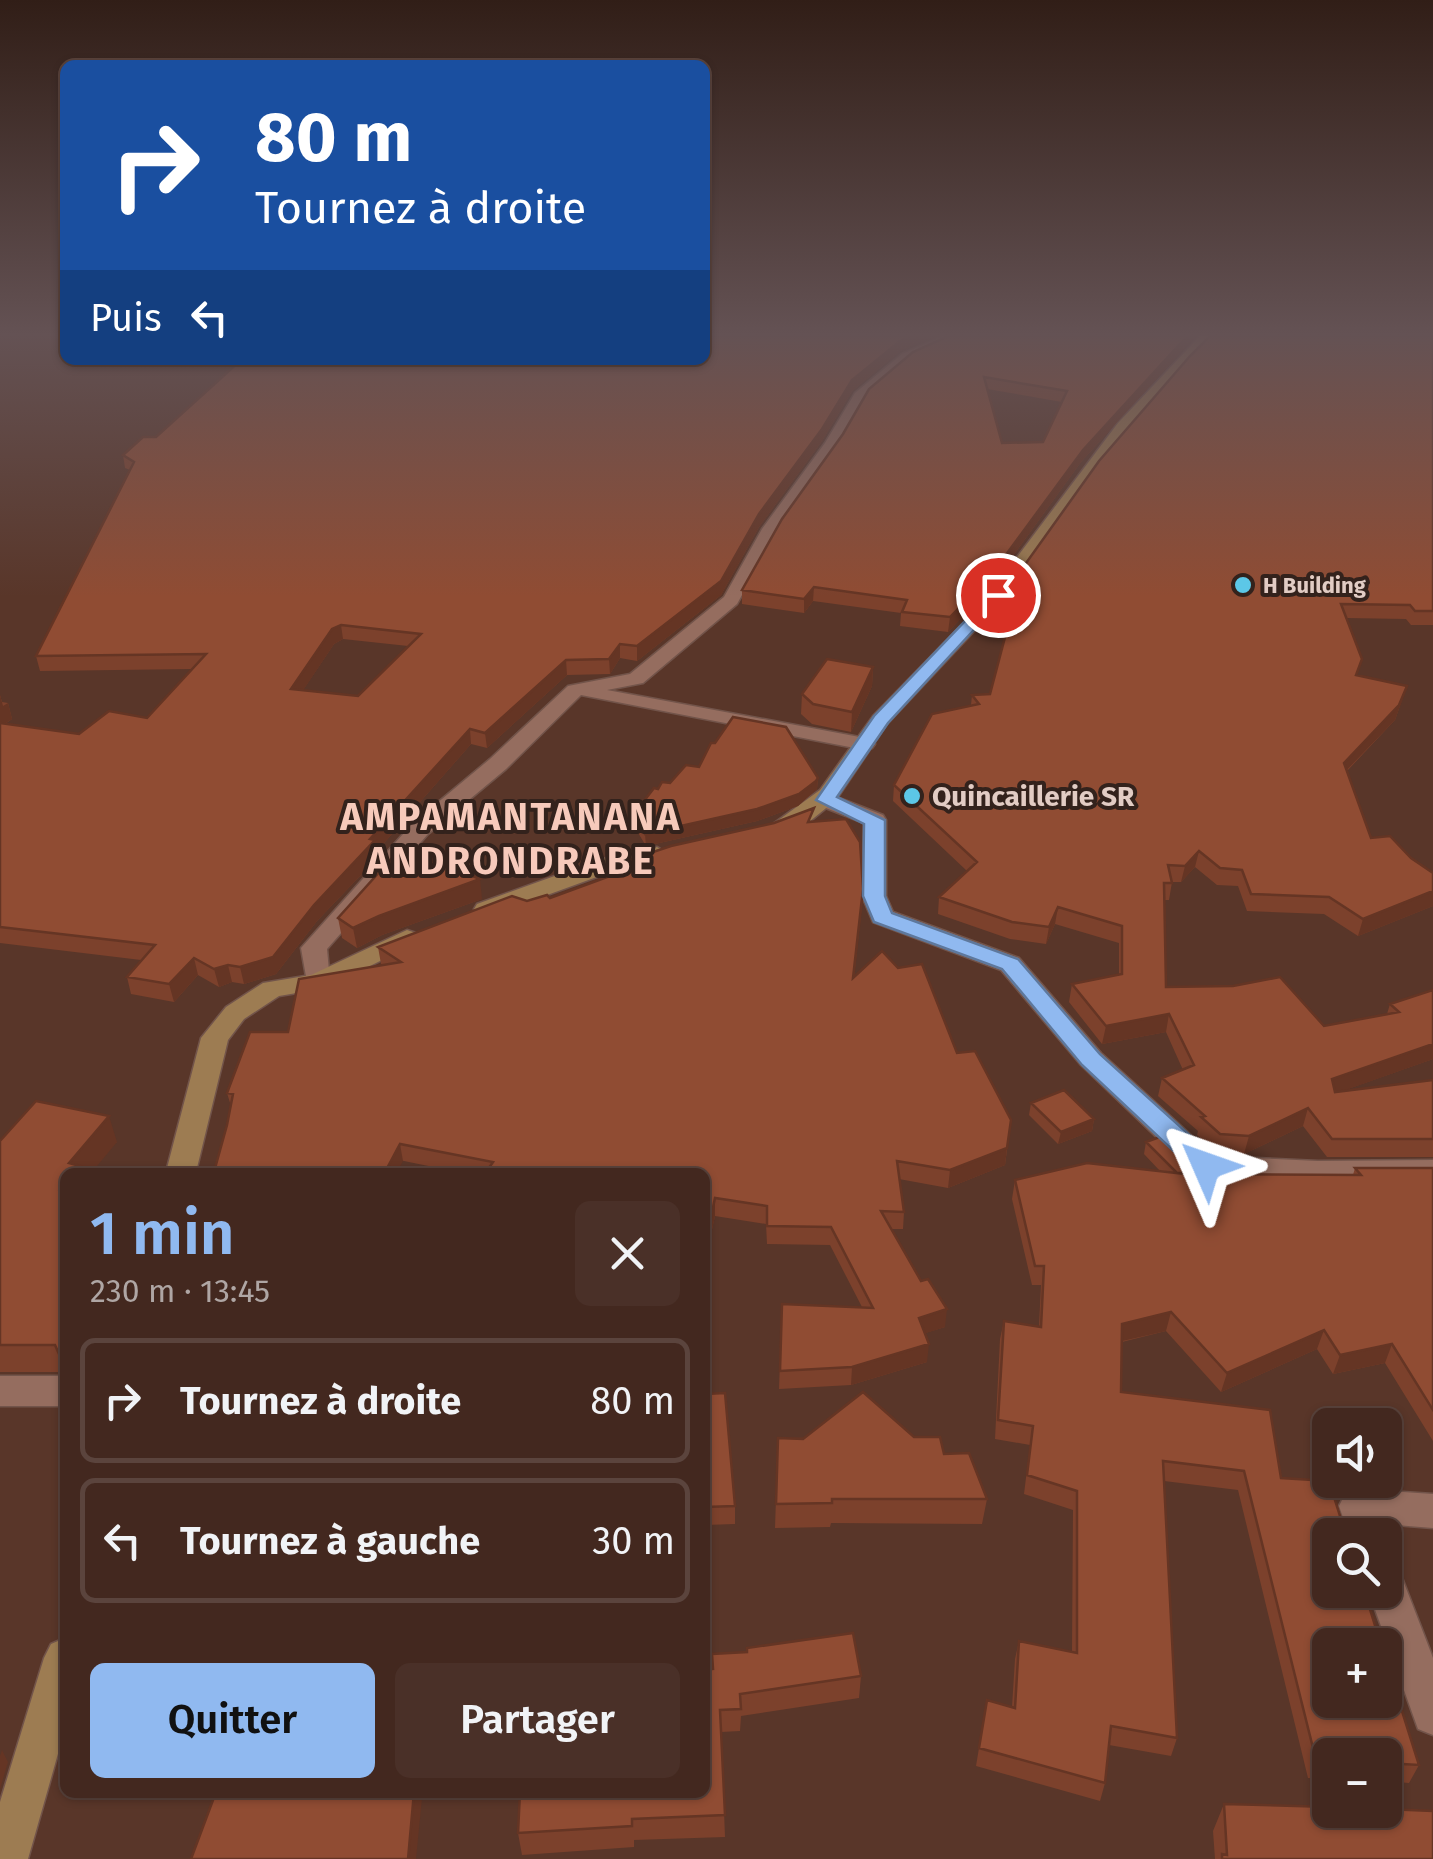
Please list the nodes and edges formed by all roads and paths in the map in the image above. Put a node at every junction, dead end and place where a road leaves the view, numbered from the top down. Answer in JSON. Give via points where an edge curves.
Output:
{"nodes":[{"id":1,"x":844,"y":423,"type":"edge"},
{"id":2,"x":1128,"y":423,"type":"edge"},
{"id":3,"x":575,"y":690,"type":"junction"},
{"id":4,"x":864,"y":744,"type":"junction"},
{"id":5,"x":826,"y":800,"type":"junction"},
{"id":6,"x":764,"y":830,"type":"edge"},
{"id":7,"x":682,"y":848,"type":"edge"},
{"id":8,"x":466,"y":916,"type":"edge"},
{"id":9,"x":429,"y":930,"type":"edge"},
{"id":10,"x":317,"y":982,"type":"junction"},
{"id":11,"x":183,"y":1168,"type":"edge"},
{"id":12,"x":1433,"y":1171,"type":"edge"},
{"id":13,"x":60,"y":1391,"type":"edge"},
{"id":14,"x":0,"y":1392,"type":"edge"},
{"id":15,"x":1433,"y":1510,"type":"edge"},
{"id":16,"x":1362,"y":1518,"type":"edge"},
{"id":17,"x":1394,"y":1608,"type":"edge"},
{"id":18,"x":60,"y":1674,"type":"edge"},
{"id":19,"x":1433,"y":1714,"type":"edge"},
{"id":20,"x":6,"y":1844,"type":"edge"}],
"edges":[{"from":1,"to":3,"type":"street","via":[[770,529],[731,600],[636,679]]},
{"from":2,"to":4,"type":"street","via":[[998,595]]},
{"from":3,"to":4,"type":"street"},
{"from":3,"to":10,"type":"street","via":[[420,829],[314,948]]},
{"from":4,"to":5,"type":"street"},
{"from":5,"to":6,"type":"street","via":[[801,819]]},
{"from":5,"to":12,"type":"street","via":[[875,820],[874,896],[882,917],[1010,964],[1091,1060],[1206,1166]]},
{"from":7,"to":8,"type":"street","via":[[610,864]]},
{"from":9,"to":10,"type":"street"},
{"from":10,"to":11,"type":"street","via":[[254,998],[215,1038]]},
{"from":13,"to":14,"type":"street"},
{"from":15,"to":16,"type":"street","via":[[1358,1506]]},
{"from":17,"to":19,"type":"street"},
{"from":18,"to":20,"type":"street"}]}
